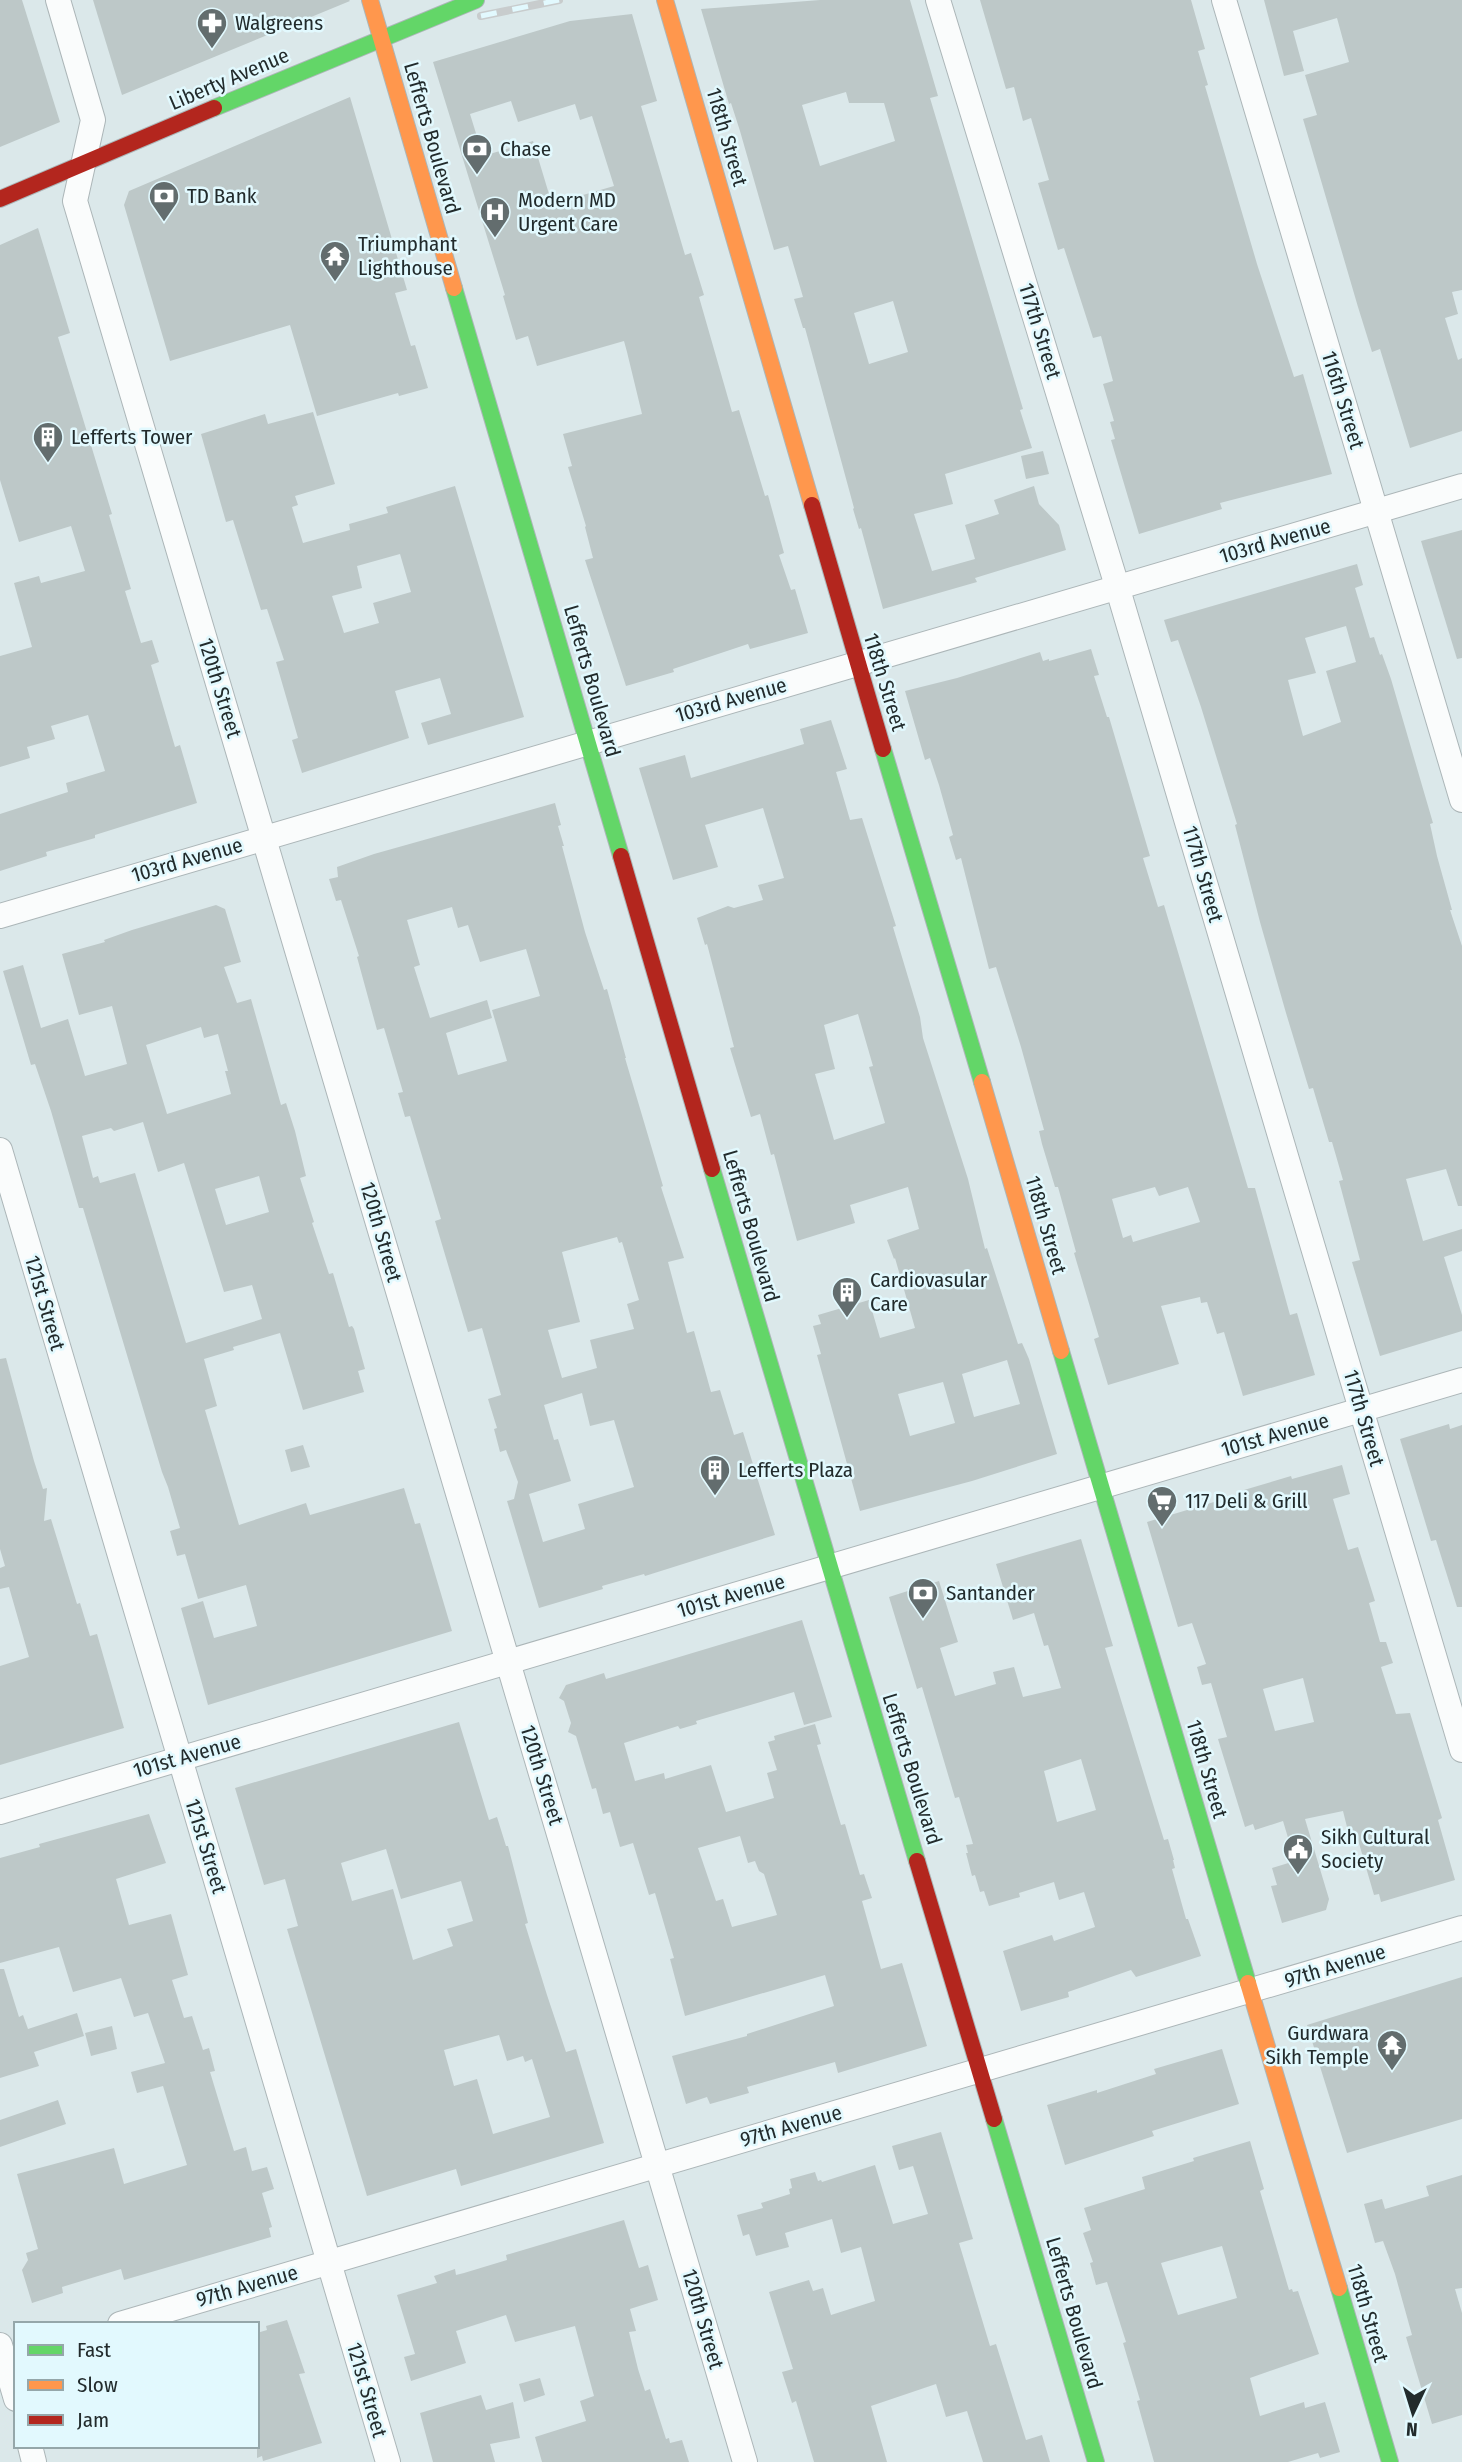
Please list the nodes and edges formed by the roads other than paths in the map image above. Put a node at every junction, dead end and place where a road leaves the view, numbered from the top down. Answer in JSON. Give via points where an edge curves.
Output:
{"nodes":[{"id":1,"x":58,"y":0,"type":"edge"},
{"id":2,"x":370,"y":0,"type":"edge"},
{"id":3,"x":476,"y":0,"type":"edge"},
{"id":4,"x":664,"y":0,"type":"edge"},
{"id":5,"x":939,"y":0,"type":"edge"},
{"id":6,"x":1224,"y":0,"type":"edge"},
{"id":7,"x":381,"y":38,"type":"junction"},
{"id":8,"x":84,"y":163,"type":"junction"},
{"id":9,"x":0,"y":199,"type":"edge"},
{"id":10,"x":1462,"y":486,"type":"edge"},
{"id":11,"x":1377,"y":512,"type":"junction"},
{"id":12,"x":1118,"y":586,"type":"junction"},
{"id":13,"x":858,"y":663,"type":"junction"},
{"id":14,"x":588,"y":742,"type":"junction"},
{"id":15,"x":1462,"y":800,"type":"edge"},
{"id":16,"x":265,"y":837,"type":"junction"},
{"id":17,"x":0,"y":915,"type":"edge"},
{"id":18,"x":0,"y":1150,"type":"edge"},
{"id":19,"x":1462,"y":1380,"type":"edge"},
{"id":20,"x":1361,"y":1409,"type":"junction"},
{"id":21,"x":1101,"y":1486,"type":"junction"},
{"id":22,"x":830,"y":1567,"type":"junction"},
{"id":23,"x":508,"y":1661,"type":"junction"},
{"id":24,"x":1462,"y":1750,"type":"edge"},
{"id":25,"x":180,"y":1759,"type":"junction"},
{"id":26,"x":0,"y":1812,"type":"edge"},
{"id":27,"x":1462,"y":1928,"type":"edge"},
{"id":28,"x":1251,"y":1991,"type":"junction"},
{"id":29,"x":981,"y":2070,"type":"junction"},
{"id":30,"x":657,"y":2165,"type":"junction"},
{"id":31,"x":329,"y":2262,"type":"junction"},
{"id":32,"x":127,"y":2322,"type":"edge"},
{"id":33,"x":5,"y":2354,"type":"edge"},
{"id":34,"x":14,"y":2391,"type":"edge"},
{"id":35,"x":388,"y":2462,"type":"edge"},
{"id":36,"x":745,"y":2462,"type":"edge"},
{"id":37,"x":1096,"y":2462,"type":"edge"},
{"id":38,"x":1390,"y":2462,"type":"edge"}],
"edges":[{"from":1,"to":8,"type":"street","name":"120th Street","via":[[93,120]]},
{"from":2,"to":7,"type":"street","name":"Lefferts Boulevard"},
{"from":3,"to":7,"type":"street","name":"Liberty Avenue"},
{"from":4,"to":13,"type":"street","name":"118th Street"},
{"from":5,"to":12,"type":"street","name":"117th Street"},
{"from":6,"to":11,"type":"street","name":"116th Street"},
{"from":7,"to":8,"type":"street","name":"Liberty Avenue"},
{"from":7,"to":14,"type":"street","name":"Lefferts Boulevard"},
{"from":8,"to":9,"type":"street","name":"Liberty Avenue"},
{"from":8,"to":16,"type":"street","name":"120th Street","via":[[75,201]]},
{"from":10,"to":11,"type":"street","name":"103rd Avenue"},
{"from":11,"to":12,"type":"street","name":"103rd Avenue"},
{"from":11,"to":15,"type":"street","name":"116th Street"},
{"from":12,"to":13,"type":"street","name":"103rd Avenue"},
{"from":12,"to":20,"type":"street","name":"117th Street"},
{"from":13,"to":14,"type":"street","name":"103rd Avenue"},
{"from":13,"to":21,"type":"street","name":"118th Street"},
{"from":14,"to":16,"type":"street","name":"103rd Avenue"},
{"from":14,"to":22,"type":"street","name":"Lefferts Boulevard"},
{"from":16,"to":17,"type":"street","name":"103rd Avenue"},
{"from":16,"to":23,"type":"street","name":"120th Street"},
{"from":18,"to":25,"type":"street","name":"121st Street"},
{"from":19,"to":20,"type":"street","name":"101st Avenue"},
{"from":20,"to":21,"type":"street","name":"101st Avenue"},
{"from":20,"to":24,"type":"street","name":"117th Street"},
{"from":21,"to":22,"type":"street","name":"101st Avenue"},
{"from":21,"to":28,"type":"street","name":"118th Street"},
{"from":22,"to":23,"type":"street","name":"101st Avenue"},
{"from":22,"to":29,"type":"street","name":"Lefferts Boulevard"},
{"from":23,"to":25,"type":"street","name":"101st Avenue"},
{"from":23,"to":30,"type":"street","name":"120th Street"},
{"from":25,"to":26,"type":"street","name":"101st Avenue"},
{"from":25,"to":31,"type":"street","name":"121st Street"},
{"from":27,"to":28,"type":"street","name":"97th Avenue"},
{"from":28,"to":29,"type":"street","name":"97th Avenue"},
{"from":28,"to":38,"type":"street","name":"118th Street"},
{"from":29,"to":30,"type":"street","name":"97th Avenue"},
{"from":29,"to":37,"type":"street","name":"Lefferts Boulevard"},
{"from":30,"to":31,"type":"street","name":"97th Avenue"},
{"from":30,"to":36,"type":"street","name":"120th Street"},
{"from":31,"to":32,"type":"street","name":"97th Avenue"},
{"from":31,"to":35,"type":"street","name":"121st Street"},
{"from":33,"to":34,"type":"street"}]}
